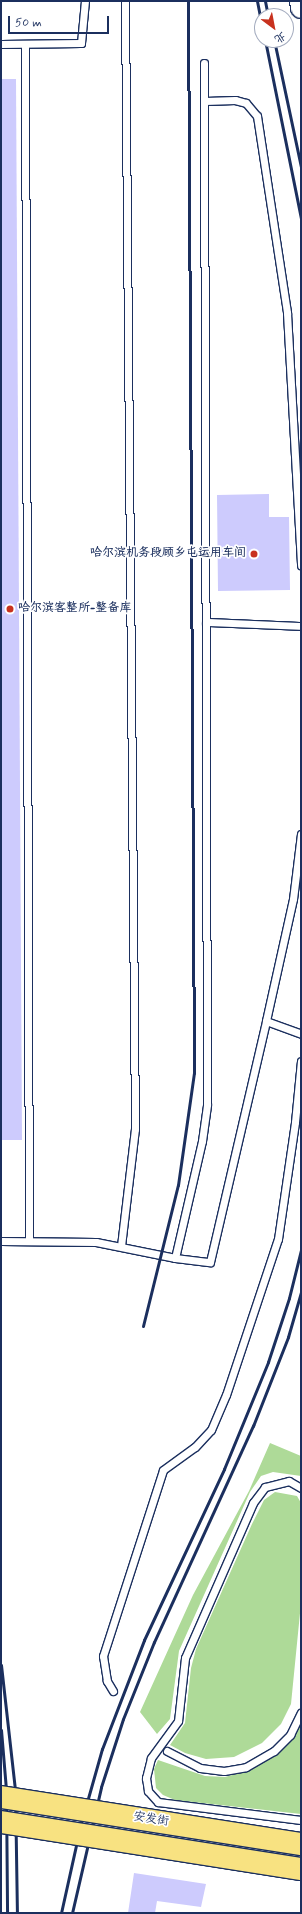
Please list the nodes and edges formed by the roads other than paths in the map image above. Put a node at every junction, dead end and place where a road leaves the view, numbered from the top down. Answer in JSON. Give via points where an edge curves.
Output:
{"nodes":[{"id":1,"x":85,"y":1,"type":"edge"},
{"id":2,"x":126,"y":1,"type":"edge"},
{"id":3,"x":300,"y":1,"type":"edge"},
{"id":4,"x":301,"y":8,"type":"edge"},
{"id":5,"x":1,"y":44,"type":"edge"},
{"id":6,"x":25,"y":46,"type":"junction"},
{"id":7,"x":204,"y":63,"type":"dead end"},
{"id":8,"x":205,"y":100,"type":"junction"},
{"id":9,"x":301,"y":566,"type":"edge"},
{"id":10,"x":206,"y":622,"type":"junction"},
{"id":11,"x":301,"y":626,"type":"edge"},
{"id":12,"x":301,"y":834,"type":"edge"},
{"id":13,"x":266,"y":1021,"type":"junction"},
{"id":14,"x":301,"y":1034,"type":"edge"},
{"id":15,"x":301,"y":1061,"type":"edge"},
{"id":16,"x":29,"y":1240,"type":"junction"},
{"id":17,"x":1,"y":1241,"type":"edge"},
{"id":18,"x":121,"y":1246,"type":"junction"},
{"id":19,"x":175,"y":1258,"type":"junction"},
{"id":20,"x":301,"y":1488,"type":"edge"},
{"id":21,"x":113,"y":1692,"type":"dead end"},
{"id":22,"x":301,"y":1712,"type":"edge"},
{"id":23,"x":167,"y":1752,"type":"dead end"},
{"id":24,"x":1,"y":1797,"type":"edge"},
{"id":25,"x":301,"y":1820,"type":"edge"},
{"id":26,"x":1,"y":1822,"type":"edge"},
{"id":27,"x":301,"y":1844,"type":"edge"},
{"id":28,"x":301,"y":1869,"type":"edge"}],
"edges":[{"from":1,"to":6,"type":"lane","via":[[81,43]]},
{"from":2,"to":18,"type":"lane","via":[[135,1130]]},
{"from":3,"to":4,"type":"main road"},
{"from":5,"to":6,"type":"lane"},
{"from":6,"to":16,"type":"lane"},
{"from":7,"to":8,"type":"lane"},
{"from":8,"to":9,"type":"lane","via":[[246,102],[257,116],[288,313]]},
{"from":8,"to":10,"type":"lane"},
{"from":10,"to":11,"type":"lane"},
{"from":10,"to":19,"type":"lane","via":[[207,1104],[202,1141]]},
{"from":12,"to":13,"type":"lane","via":[[293,899]]},
{"from":13,"to":14,"type":"lane"},
{"from":13,"to":19,"type":"lane","via":[[210,1262]]},
{"from":15,"to":21,"type":"lane","via":[[278,1239],[226,1395],[211,1430],[196,1447],[163,1470],[103,1656],[107,1681]]},
{"from":16,"to":17,"type":"lane"},
{"from":16,"to":18,"type":"lane","via":[[96,1242]]},
{"from":18,"to":19,"type":"lane"},
{"from":20,"to":25,"type":"lane","via":[[289,1481],[265,1487],[253,1503],[185,1658],[178,1721],[151,1758],[146,1778],[148,1791],[158,1802]]},
{"from":22,"to":23,"type":"lane","via":[[290,1735],[274,1752],[246,1767],[224,1771],[200,1768]]},
{"from":24,"to":27,"type":"highway","name":"安发街","bridge":true},
{"from":26,"to":28,"type":"highway","bridge":true}]}
